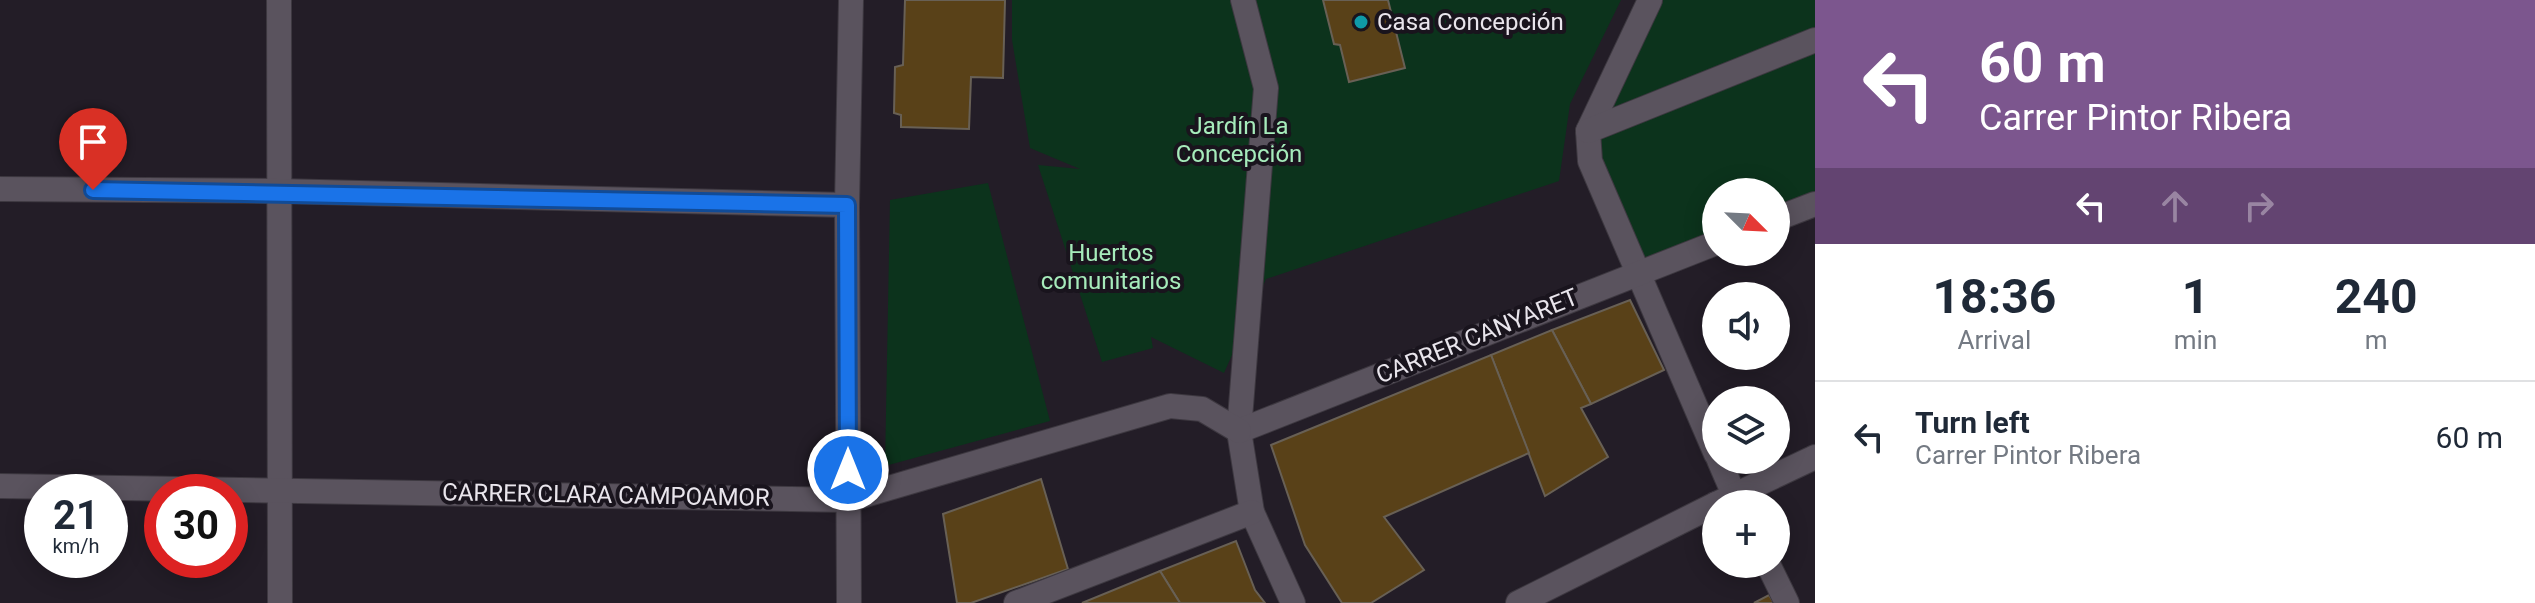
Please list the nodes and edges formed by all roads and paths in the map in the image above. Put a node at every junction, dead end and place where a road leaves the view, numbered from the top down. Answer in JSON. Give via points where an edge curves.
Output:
{"nodes":[{"id":1,"x":279,"y":0,"type":"edge"},
{"id":2,"x":851,"y":0,"type":"edge"},
{"id":3,"x":1650,"y":0,"type":"edge"},
{"id":4,"x":1245,"y":6,"type":"edge"},
{"id":5,"x":1815,"y":40,"type":"edge"},
{"id":6,"x":1588,"y":131,"type":"junction"},
{"id":7,"x":0,"y":189,"type":"edge"},
{"id":8,"x":280,"y":191,"type":"junction"},
{"id":9,"x":1815,"y":204,"type":"edge"},
{"id":10,"x":847,"y":205,"type":"junction"},
{"id":11,"x":1790,"y":214,"type":"edge"},
{"id":12,"x":1702,"y":248,"type":"edge"},
{"id":13,"x":1638,"y":273,"type":"junction"},
{"id":14,"x":1702,"y":422,"type":"edge"},
{"id":15,"x":1239,"y":431,"type":"junction"},
{"id":16,"x":1815,"y":457,"type":"edge"},
{"id":17,"x":0,"y":486,"type":"edge"},
{"id":18,"x":279,"y":490,"type":"junction"},
{"id":19,"x":1750,"y":490,"type":"edge"},
{"id":20,"x":848,"y":500,"type":"junction"},
{"id":21,"x":1252,"y":512,"type":"junction"},
{"id":22,"x":1702,"y":514,"type":"edge"},
{"id":23,"x":1775,"y":578,"type":"edge"},
{"id":24,"x":1027,"y":601,"type":"edge"},
{"id":25,"x":280,"y":603,"type":"edge"},
{"id":26,"x":849,"y":603,"type":"edge"},
{"id":27,"x":1293,"y":603,"type":"edge"},
{"id":28,"x":1518,"y":603,"type":"edge"},
{"id":29,"x":1787,"y":603,"type":"edge"}],
"edges":[{"from":1,"to":8,"type":"street"},
{"from":2,"to":10,"type":"street"},
{"from":3,"to":6,"type":"street"},
{"from":4,"to":15,"type":"street","via":[[1266,88]]},
{"from":5,"to":6,"type":"street"},
{"from":6,"to":13,"type":"street","via":[[1590,161]]},
{"from":7,"to":8,"type":"street"},
{"from":8,"to":10,"type":"street"},
{"from":8,"to":18,"type":"street"},
{"from":9,"to":11,"type":"street"},
{"from":10,"to":20,"type":"street"},
{"from":12,"to":13,"type":"street","name":"CARRER CANYARET"},
{"from":13,"to":14,"type":"street"},
{"from":13,"to":15,"type":"street","name":"CARRER CANYARET"},
{"from":15,"to":20,"type":"street","name":"CARRER CLARA CAMPOAMOR","via":[[1202,409],[1170,406]]},
{"from":15,"to":21,"type":"street"},
{"from":16,"to":19,"type":"street"},
{"from":17,"to":18,"type":"street","name":"CARRER CLARA CAMPOAMOR"},
{"from":18,"to":20,"type":"street","name":"CARRER CLARA CAMPOAMOR"},
{"from":18,"to":25,"type":"street"},
{"from":20,"to":26,"type":"street"},
{"from":21,"to":24,"type":"street"},
{"from":21,"to":27,"type":"street"},
{"from":22,"to":28,"type":"street"},
{"from":23,"to":29,"type":"street"}]}
